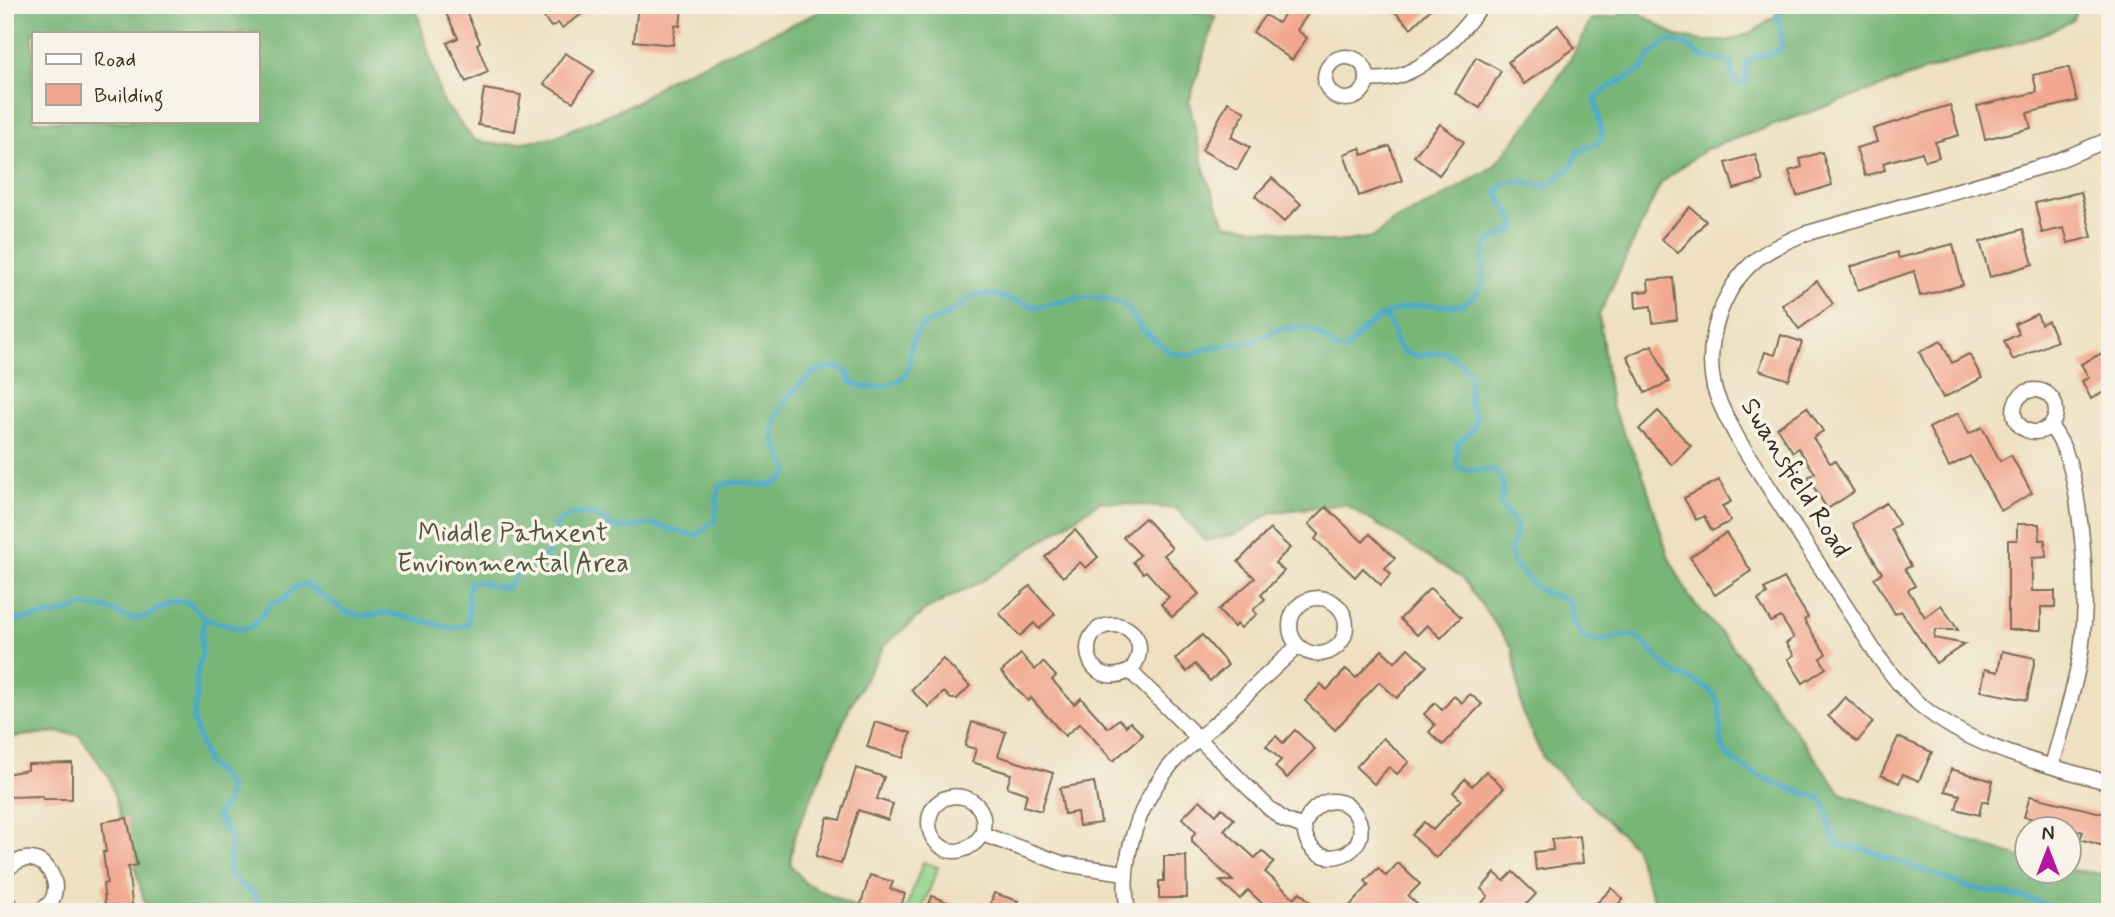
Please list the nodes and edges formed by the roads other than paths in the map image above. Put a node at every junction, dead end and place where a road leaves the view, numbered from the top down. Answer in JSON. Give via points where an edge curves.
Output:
{"nodes":[{"id":1,"x":1482,"y":5,"type":"edge"},
{"id":2,"x":1367,"y":79,"type":"dead end"},
{"id":3,"x":2110,"y":139,"type":"edge"},
{"id":4,"x":2050,"y":426,"type":"dead end"},
{"id":5,"x":1298,"y":646,"type":"junction"},
{"id":6,"x":1130,"y":671,"type":"dead end"},
{"id":7,"x":1198,"y":739,"type":"junction"},
{"id":8,"x":2052,"y":766,"type":"junction"},
{"id":9,"x":2110,"y":783,"type":"edge"},
{"id":10,"x":1304,"y":827,"type":"junction"},
{"id":11,"x":982,"y":834,"type":"dead end"},
{"id":12,"x":5,"y":872,"type":"edge"},
{"id":13,"x":1125,"y":873,"type":"junction"},
{"id":14,"x":5,"y":900,"type":"edge"},
{"id":15,"x":38,"y":911,"type":"edge"},
{"id":16,"x":21,"y":912,"type":"edge"},
{"id":17,"x":1128,"y":912,"type":"edge"}],
"edges":[{"from":1,"to":2,"type":"street","via":[[1463,30],[1430,59],[1394,77]]},
{"from":3,"to":8,"type":"street","name":"Swansfield Road","via":[[2047,165],[1804,234],[1772,248],[1754,261],[1724,302],[1713,344],[1714,386],[1728,420],[1897,682],[1917,703],[1965,736]]},
{"from":4,"to":8,"type":"street","via":[[2069,462],[2077,495],[2085,578],[2081,651]]},
{"from":5,"to":5,"type":"street","via":[[1323,654],[1342,642],[1346,622],[1331,600],[1307,600],[1297,607],[1290,626]]},
{"from":5,"to":7,"type":"street"},
{"from":6,"to":7,"type":"street"},
{"from":7,"to":10,"type":"street","via":[[1269,808]]},
{"from":7,"to":13,"type":"street","via":[[1177,758],[1148,799]]},
{"from":8,"to":9,"type":"street","name":"Swansfield Road"},
{"from":10,"to":10,"type":"street","via":[[1313,808],[1334,801],[1356,814],[1360,835],[1347,853],[1325,857],[1309,845]]},
{"from":11,"to":13,"type":"street","via":[[1064,864]]},
{"from":12,"to":15,"type":"street","via":[[27,859],[46,865],[56,886],[49,904]]},
{"from":13,"to":17,"type":"street"},
{"from":14,"to":16,"type":"street"}]}
